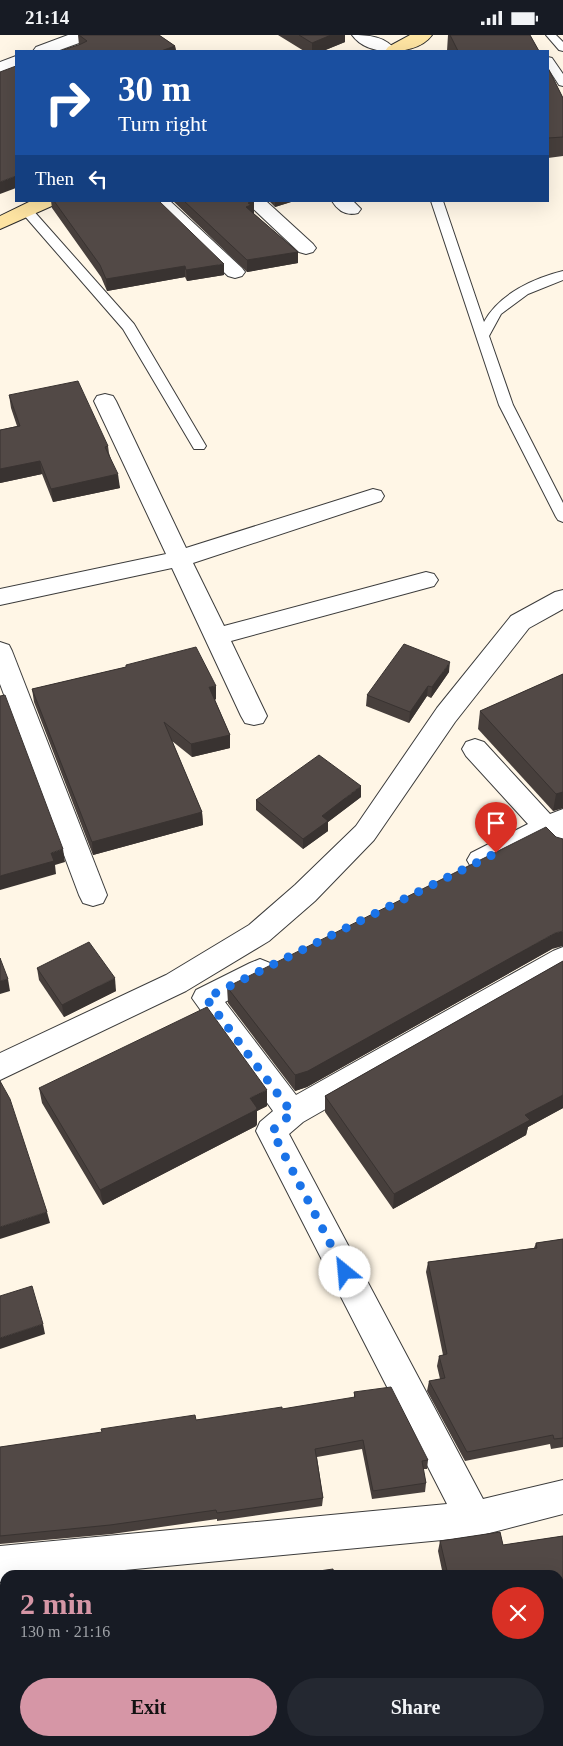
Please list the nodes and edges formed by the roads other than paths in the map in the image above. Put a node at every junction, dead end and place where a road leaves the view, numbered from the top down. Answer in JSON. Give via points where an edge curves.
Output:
{"nodes":[{"id":1,"x":84,"y":35,"type":"edge"},
{"id":2,"x":361,"y":35,"type":"edge"},
{"id":3,"x":424,"y":35,"type":"edge"},
{"id":4,"x":552,"y":36,"type":"edge"},
{"id":5,"x":563,"y":48,"type":"edge"},
{"id":6,"x":45,"y":50,"type":"edge"},
{"id":7,"x":385,"y":50,"type":"edge"},
{"id":8,"x":396,"y":50,"type":"edge"},
{"id":9,"x":15,"y":61,"type":"edge"},
{"id":10,"x":549,"y":62,"type":"edge"},
{"id":11,"x":0,"y":68,"type":"edge"},
{"id":12,"x":563,"y":83,"type":"edge"},
{"id":13,"x":46,"y":202,"type":"edge"},
{"id":14,"x":160,"y":202,"type":"edge"},
{"id":15,"x":255,"y":202,"type":"edge"},
{"id":16,"x":438,"y":202,"type":"edge"},
{"id":17,"x":27,"y":211,"type":"junction"},
{"id":18,"x":0,"y":223,"type":"edge"},
{"id":19,"x":306,"y":248,"type":"dead end"},
{"id":20,"x":235,"y":272,"type":"dead end"},
{"id":21,"x":563,"y":275,"type":"edge"},
{"id":22,"x":483,"y":336,"type":"junction"},
{"id":23,"x":105,"y":401,"type":"dead end"},
{"id":24,"x":199,"y":446,"type":"dead end"},
{"id":25,"x":373,"y":496,"type":"dead end"},
{"id":26,"x":563,"y":517,"type":"edge"},
{"id":27,"x":179,"y":559,"type":"junction"},
{"id":28,"x":426,"y":580,"type":"dead end"},
{"id":29,"x":0,"y":597,"type":"edge"},
{"id":30,"x":563,"y":598,"type":"edge"},
{"id":31,"x":216,"y":637,"type":"junction"},
{"id":32,"x":0,"y":651,"type":"edge"},
{"id":33,"x":254,"y":716,"type":"dead end"},
{"id":34,"x":475,"y":749,"type":"dead end"},
{"id":35,"x":558,"y":830,"type":"edge"},
{"id":36,"x":459,"y":871,"type":"edge"},
{"id":37,"x":93,"y":895,"type":"dead end"},
{"id":38,"x":284,"y":959,"type":"edge"},
{"id":39,"x":563,"y":959,"type":"edge"},
{"id":40,"x":0,"y":1067,"type":"edge"},
{"id":41,"x":292,"y":1113,"type":"junction"},
{"id":42,"x":563,"y":1497,"type":"edge"},
{"id":43,"x":474,"y":1519,"type":"junction"},
{"id":44,"x":0,"y":1564,"type":"edge"}],
"edges":[{"from":1,"to":6,"type":"street"},
{"from":2,"to":7,"type":"street"},
{"from":3,"to":8,"type":"main road"},
{"from":4,"to":5,"type":"lane"},
{"from":9,"to":11,"type":"street"},
{"from":10,"to":12,"type":"lane"},
{"from":13,"to":17,"type":"main road"},
{"from":14,"to":20,"type":"street"},
{"from":15,"to":19,"type":"street"},
{"from":16,"to":22,"type":"lane"},
{"from":17,"to":18,"type":"main road"},
{"from":17,"to":24,"type":"lane","via":[[129,327]]},
{"from":21,"to":22,"type":"lane","via":[[523,291],[496,312]]},
{"from":22,"to":26,"type":"lane","via":[[506,405]]},
{"from":23,"to":27,"type":"street"},
{"from":25,"to":27,"type":"street"},
{"from":27,"to":29,"type":"street"},
{"from":27,"to":31,"type":"street"},
{"from":28,"to":31,"type":"street"},
{"from":30,"to":40,"type":"street","via":[[520,622],[446,715],[365,833],[260,933],[176,983]]},
{"from":31,"to":33,"type":"street"},
{"from":32,"to":37,"type":"street"},
{"from":34,"to":35,"type":"street"},
{"from":35,"to":36,"type":"street"},
{"from":38,"to":41,"type":"street","via":[[206,998]]},
{"from":39,"to":41,"type":"street"},
{"from":41,"to":43,"type":"street","via":[[272,1131]]},
{"from":42,"to":43,"type":"street"},
{"from":43,"to":44,"type":"street"}]}
